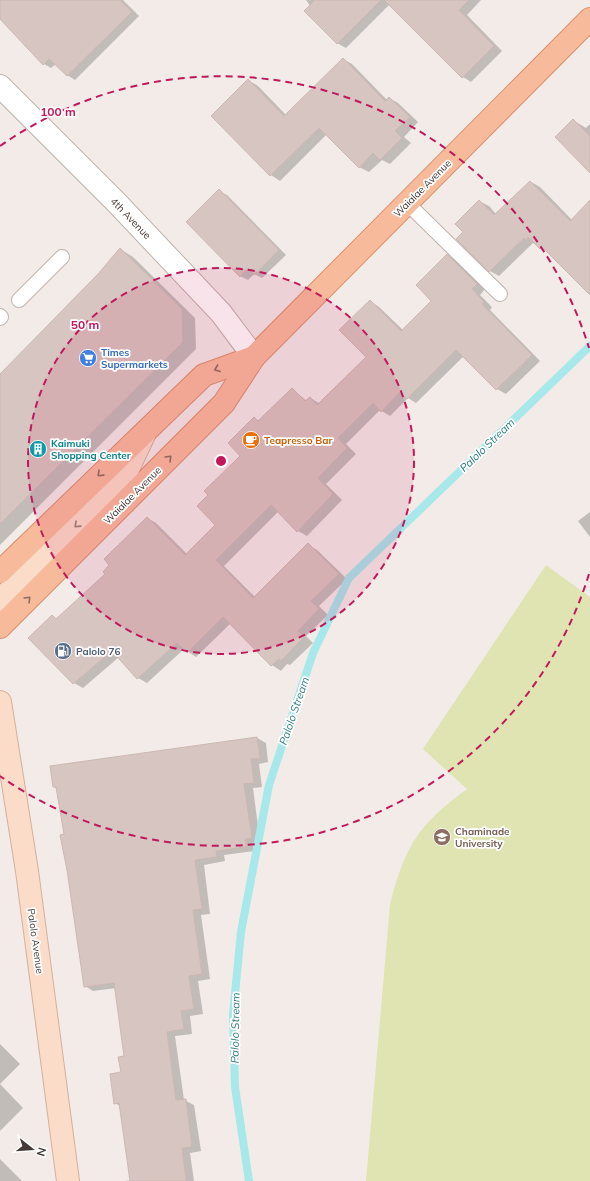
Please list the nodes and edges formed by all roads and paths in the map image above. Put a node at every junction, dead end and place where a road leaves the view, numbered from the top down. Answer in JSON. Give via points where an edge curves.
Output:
{"nodes":[{"id":1,"x":590,"y":19,"type":"edge"},
{"id":2,"x":0,"y":86,"type":"edge"},
{"id":3,"x":408,"y":202,"type":"junction"},
{"id":4,"x":62,"y":257,"type":"dead end"},
{"id":5,"x":500,"y":294,"type":"dead end"},
{"id":6,"x":19,"y":300,"type":"dead end"},
{"id":7,"x":254,"y":357,"type":"junction"},
{"id":8,"x":149,"y":427,"type":"junction"},
{"id":9,"x":0,"y":572,"type":"edge"},
{"id":10,"x":0,"y":600,"type":"edge"},
{"id":11,"x":0,"y":627,"type":"edge"},
{"id":12,"x":0,"y":702,"type":"edge"},
{"id":13,"x":0,"y":772,"type":"edge"},
{"id":14,"x":17,"y":804,"type":"junction"},
{"id":15,"x":68,"y":1181,"type":"edge"}],
"edges":[{"from":1,"to":3,"type":"main road","name":"Waialae Avenue"},
{"from":2,"to":7,"type":"street","name":"4th Avenue","via":[[117,203],[221,313]]},
{"from":3,"to":5,"type":"lane"},
{"from":3,"to":7,"type":"main road","name":"Waialae Avenue"},
{"from":4,"to":6,"type":"lane"},
{"from":7,"to":8,"type":"main road","name":"Waialae Avenue","one_way":true,"via":[[204,375]]},
{"from":11,"to":7,"type":"main road","name":"Waialae Avenue","one_way":true,"via":[[224,403]]},
{"from":8,"to":9,"type":"main road","name":"Waialae Avenue","one_way":true},
{"from":8,"to":10,"type":"street","one_way":true,"via":[[116,487]]},
{"from":12,"to":14,"type":"street","name":"Palolo Avenue"},
{"from":13,"to":14,"type":"street"},
{"from":14,"to":15,"type":"street","name":"Palolo Avenue"}]}
